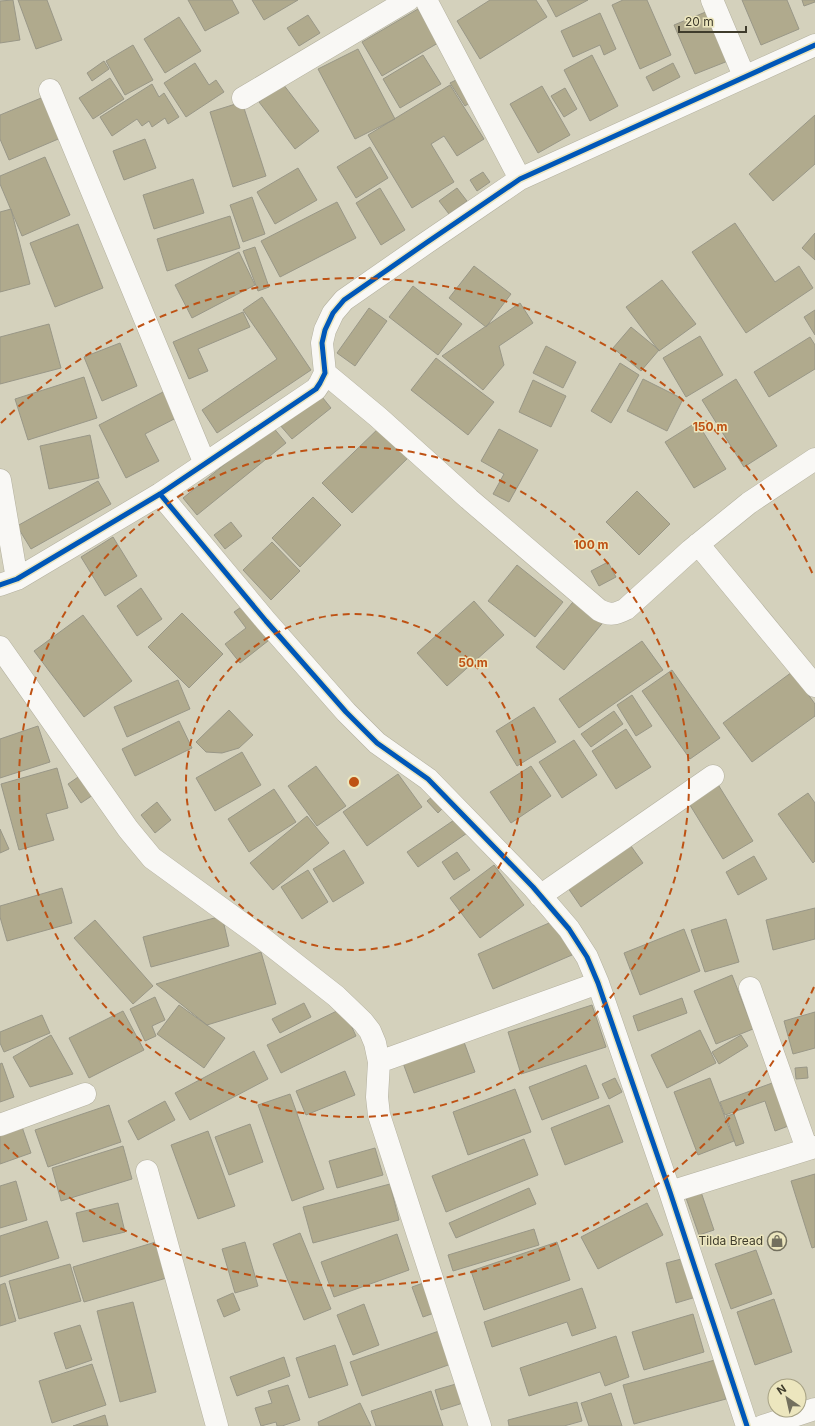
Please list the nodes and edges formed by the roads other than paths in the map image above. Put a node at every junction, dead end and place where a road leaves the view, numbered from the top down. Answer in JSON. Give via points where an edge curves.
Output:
{"nodes":[{"id":1,"x":408,"y":0,"type":"edge"},
{"id":2,"x":426,"y":0,"type":"edge"},
{"id":3,"x":712,"y":0,"type":"edge"},
{"id":4,"x":814,"y":47,"type":"edge"},
{"id":5,"x":744,"y":76,"type":"junction"},
{"id":6,"x":50,"y":90,"type":"dead end"},
{"id":7,"x":244,"y":98,"type":"dead end"},
{"id":8,"x":520,"y":179,"type":"junction"},
{"id":9,"x":324,"y":373,"type":"junction"},
{"id":10,"x":815,"y":458,"type":"edge"},
{"id":11,"x":205,"y":464,"type":"junction"},
{"id":12,"x":0,"y":480,"type":"edge"},
{"id":13,"x":160,"y":494,"type":"junction"},
{"id":14,"x":698,"y":544,"type":"junction"},
{"id":15,"x":8,"y":582,"type":"edge"},
{"id":16,"x":0,"y":647,"type":"edge"},
{"id":17,"x":815,"y":686,"type":"edge"},
{"id":18,"x":713,"y":776,"type":"dead end"},
{"id":19,"x":540,"y":896,"type":"junction"},
{"id":20,"x":598,"y":983,"type":"junction"},
{"id":21,"x":750,"y":988,"type":"dead end"},
{"id":22,"x":379,"y":1062,"type":"junction"},
{"id":23,"x":85,"y":1094,"type":"dead end"},
{"id":24,"x":0,"y":1124,"type":"edge"},
{"id":25,"x":811,"y":1148,"type":"edge"},
{"id":26,"x":147,"y":1171,"type":"dead end"},
{"id":27,"x":670,"y":1192,"type":"junction"},
{"id":28,"x":815,"y":1409,"type":"edge"},
{"id":29,"x":217,"y":1426,"type":"edge"},
{"id":30,"x":480,"y":1426,"type":"edge"},
{"id":31,"x":747,"y":1426,"type":"edge"},
{"id":32,"x":763,"y":1426,"type":"edge"}],
"edges":[{"from":1,"to":7,"type":"street"},
{"from":2,"to":8,"type":"street"},
{"from":3,"to":5,"type":"street"},
{"from":4,"to":5,"type":"street"},
{"from":5,"to":8,"type":"street"},
{"from":6,"to":11,"type":"street"},
{"from":8,"to":9,"type":"street","via":[[344,300],[333,313],[325,330],[322,343]]},
{"from":9,"to":11,"type":"street","via":[[320,383],[311,392]]},
{"from":9,"to":14,"type":"street","via":[[603,612],[610,615],[618,614],[626,609]]},
{"from":10,"to":14,"type":"street","via":[[749,503]]},
{"from":11,"to":13,"type":"street"},
{"from":12,"to":15,"type":"street"},
{"from":13,"to":15,"type":"street"},
{"from":13,"to":19,"type":"street","via":[[346,712],[377,743],[428,780]]},
{"from":14,"to":17,"type":"street"},
{"from":16,"to":22,"type":"street","via":[[128,829],[152,858],[336,996],[370,1031]]},
{"from":18,"to":19,"type":"street"},
{"from":19,"to":20,"type":"street","via":[[569,929],[587,957]]},
{"from":20,"to":22,"type":"street"},
{"from":20,"to":27,"type":"street"},
{"from":21,"to":25,"type":"street"},
{"from":22,"to":30,"type":"street","via":[[379,1115]]},
{"from":23,"to":24,"type":"street"},
{"from":25,"to":27,"type":"street"},
{"from":26,"to":29,"type":"street"},
{"from":27,"to":31,"type":"street"},
{"from":28,"to":32,"type":"street"}]}
